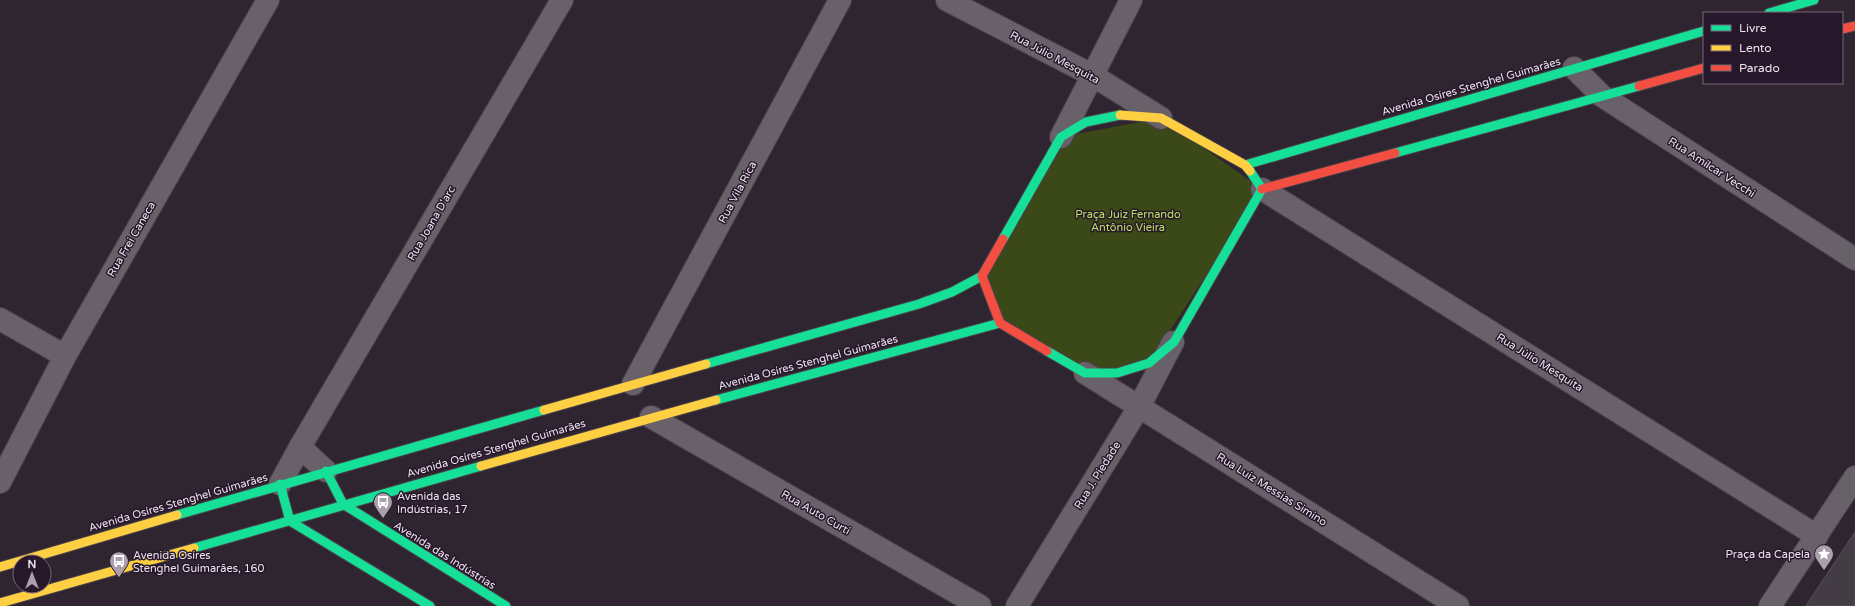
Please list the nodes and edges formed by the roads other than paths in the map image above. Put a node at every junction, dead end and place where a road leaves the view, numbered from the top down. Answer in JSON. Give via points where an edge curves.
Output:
{"nodes":[{"id":1,"x":268,"y":0,"type":"edge"},
{"id":2,"x":562,"y":0,"type":"edge"},
{"id":3,"x":840,"y":0,"type":"edge"},
{"id":4,"x":947,"y":0,"type":"edge"},
{"id":5,"x":1131,"y":0,"type":"edge"},
{"id":6,"x":1814,"y":0,"type":"edge"},
{"id":7,"x":1772,"y":12,"type":"edge"},
{"id":8,"x":1855,"y":26,"type":"edge"},
{"id":9,"x":1843,"y":29,"type":"edge"},
{"id":10,"x":1703,"y":31,"type":"edge"},
{"id":11,"x":1574,"y":68,"type":"junction"},
{"id":12,"x":1703,"y":68,"type":"edge"},
{"id":13,"x":1092,"y":75,"type":"junction"},
{"id":14,"x":1602,"y":96,"type":"junction"},
{"id":15,"x":1161,"y":118,"type":"junction"},
{"id":16,"x":1061,"y":137,"type":"junction"},
{"id":17,"x":1245,"y":164,"type":"junction"},
{"id":18,"x":1262,"y":189,"type":"junction"},
{"id":19,"x":1855,"y":259,"type":"edge"},
{"id":20,"x":982,"y":276,"type":"junction"},
{"id":21,"x":0,"y":319,"type":"edge"},
{"id":22,"x":1000,"y":323,"type":"junction"},
{"id":23,"x":1174,"y":342,"type":"junction"},
{"id":24,"x":65,"y":356,"type":"junction"},
{"id":25,"x":1085,"y":373,"type":"junction"},
{"id":26,"x":633,"y":384,"type":"junction"},
{"id":27,"x":1139,"y":407,"type":"junction"},
{"id":28,"x":651,"y":417,"type":"junction"},
{"id":29,"x":300,"y":447,"type":"junction"},
{"id":30,"x":326,"y":471,"type":"junction"},
{"id":31,"x":1855,"y":477,"type":"edge"},
{"id":32,"x":0,"y":482,"type":"edge"},
{"id":33,"x":280,"y":484,"type":"junction"},
{"id":34,"x":343,"y":504,"type":"junction"},
{"id":35,"x":290,"y":521,"type":"junction"},
{"id":36,"x":1817,"y":536,"type":"junction"},
{"id":37,"x":0,"y":567,"type":"edge"},
{"id":38,"x":0,"y":603,"type":"edge"},
{"id":39,"x":430,"y":606,"type":"edge"},
{"id":40,"x":506,"y":606,"type":"edge"},
{"id":41,"x":980,"y":606,"type":"edge"},
{"id":42,"x":1017,"y":606,"type":"edge"},
{"id":43,"x":1458,"y":606,"type":"edge"},
{"id":44,"x":1770,"y":606,"type":"edge"}],
"edges":[{"from":1,"to":24,"type":"street","name":"Rua Frei Caneca"},
{"from":2,"to":29,"type":"street","name":"Rua Joana D'arc"},
{"from":3,"to":26,"type":"street","name":"Rua Vila Rica"},
{"from":4,"to":13,"type":"street","name":"Rua Júlio Mesquita"},
{"from":5,"to":13,"type":"street"},
{"from":6,"to":7,"type":"street"},
{"from":8,"to":9,"type":"street"},
{"from":10,"to":11,"type":"street","name":"Avenida Osíres Stenghel Guimarães"},
{"from":11,"to":14,"type":"street","name":"Rua Amílcar Vecchi"},
{"from":11,"to":17,"type":"street","name":"Avenida Osíres Stenghel Guimarães"},
{"from":12,"to":14,"type":"street"},
{"from":13,"to":15,"type":"street","name":"Rua Júlio Mesquita"},
{"from":13,"to":16,"type":"street"},
{"from":14,"to":18,"type":"street"},
{"from":14,"to":19,"type":"street","name":"Rua Amílcar Vecchi"},
{"from":15,"to":16,"type":"street","via":[[1120,115],[1086,122]]},
{"from":15,"to":17,"type":"street"},
{"from":16,"to":20,"type":"street"},
{"from":17,"to":18,"type":"street"},
{"from":18,"to":23,"type":"street"},
{"from":18,"to":36,"type":"street","name":"Rua Júlio Mesquita"},
{"from":20,"to":22,"type":"street"},
{"from":20,"to":26,"type":"street","name":"Avenida Osíres Stenghel Guimarães","via":[[952,292],[919,304]]},
{"from":21,"to":24,"type":"street"},
{"from":22,"to":25,"type":"street"},
{"from":22,"to":28,"type":"street","name":"Avenida Osíres Stenghel Guimarães"},
{"from":23,"to":25,"type":"street","via":[[1149,363],[1117,373]]},
{"from":23,"to":27,"type":"street","name":"Rua J. Piedade"},
{"from":24,"to":32,"type":"street","name":"Rua Frei Caneca"},
{"from":25,"to":27,"type":"street","name":"Rua Luiz Messias Simino"},
{"from":26,"to":30,"type":"street","name":"Avenida Osíres Stenghel Guimarães"},
{"from":27,"to":42,"type":"street","name":"Rua J. Piedade"},
{"from":27,"to":43,"type":"street","name":"Rua Luiz Messias Simino"},
{"from":28,"to":34,"type":"street","name":"Avenida Osíres Stenghel Guimarães"},
{"from":28,"to":41,"type":"street","name":"Rua Auto Curti"},
{"from":29,"to":30,"type":"street"},
{"from":29,"to":33,"type":"street","name":"Rua Joana D'arc"},
{"from":30,"to":33,"type":"street","name":"Avenida Osíres Stenghel Guimarães"},
{"from":30,"to":34,"type":"street","name":"Avenida das Indústrias"},
{"from":31,"to":36,"type":"street"},
{"from":33,"to":35,"type":"street"},
{"from":33,"to":37,"type":"street","name":"Avenida Osíres Stenghel Guimarães"},
{"from":34,"to":35,"type":"street","name":"Avenida Osíres Stenghel Guimarães"},
{"from":34,"to":40,"type":"street","name":"Avenida das Indústrias"},
{"from":35,"to":38,"type":"street","name":"Avenida Osíres Stenghel Guimarães"},
{"from":35,"to":39,"type":"street"},
{"from":36,"to":44,"type":"street"}]}
